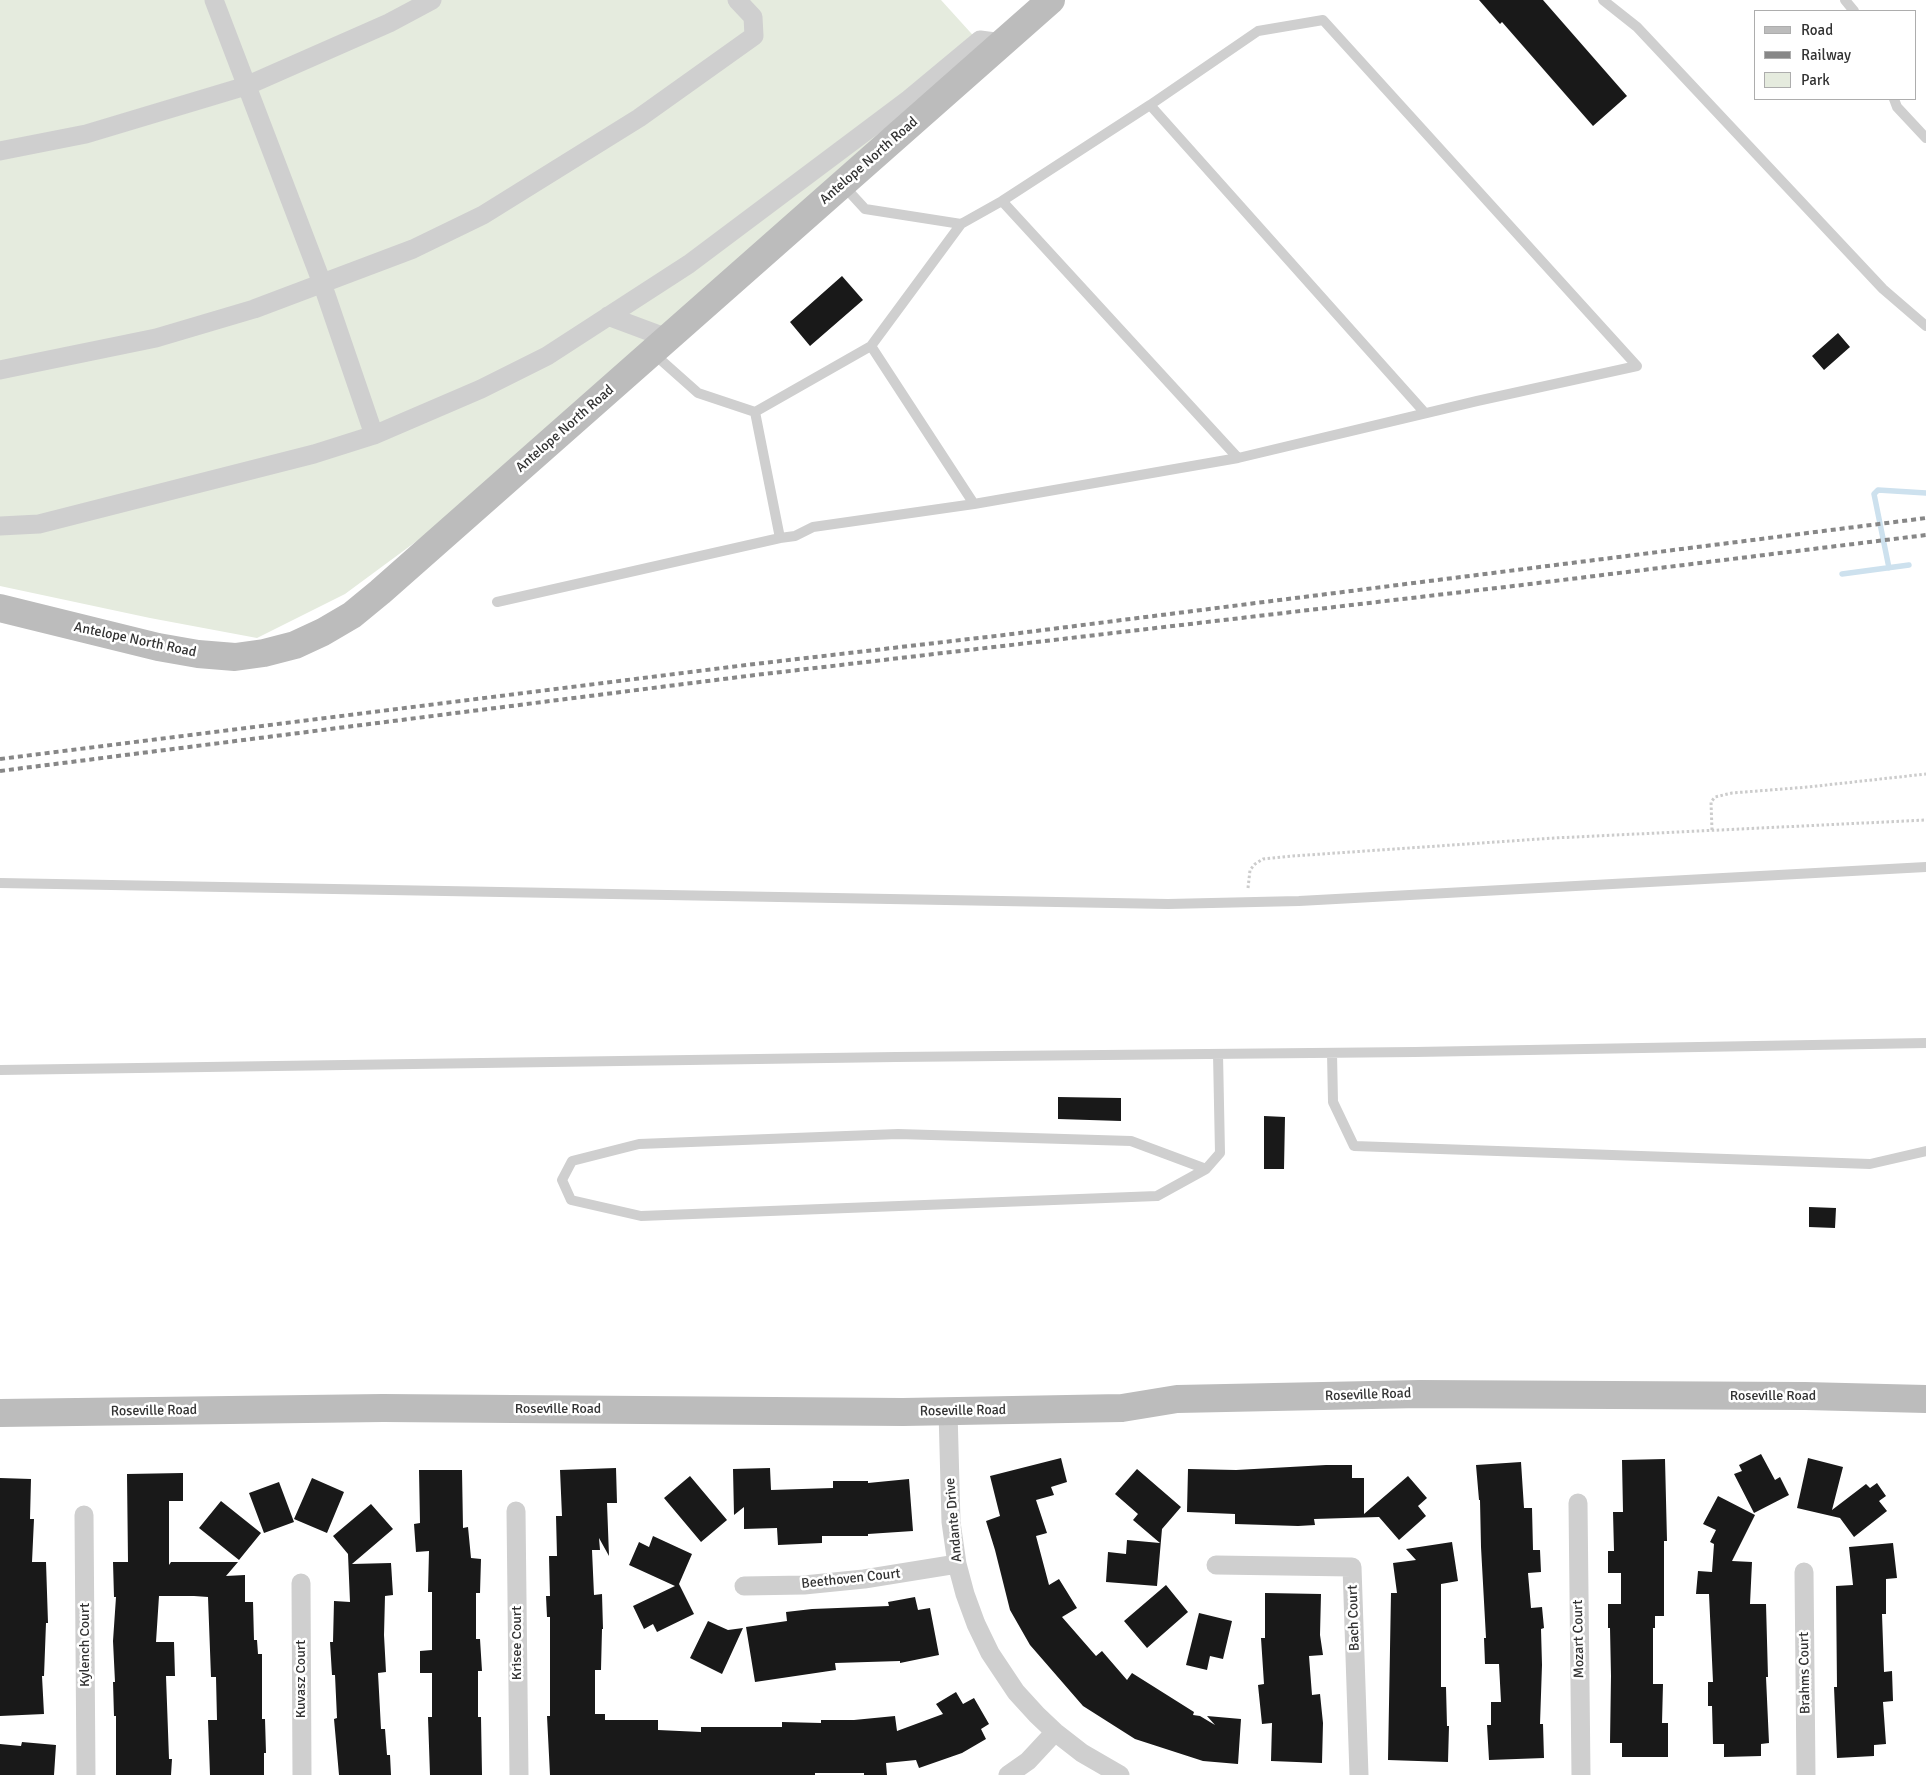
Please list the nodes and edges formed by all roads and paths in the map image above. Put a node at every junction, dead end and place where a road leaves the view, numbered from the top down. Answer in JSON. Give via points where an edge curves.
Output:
{"nodes":[{"id":1,"x":214,"y":0,"type":"edge"},
{"id":2,"x":432,"y":0,"type":"edge"},
{"id":3,"x":736,"y":0,"type":"edge"},
{"id":4,"x":1052,"y":0,"type":"edge"},
{"id":5,"x":1603,"y":0,"type":"edge"},
{"id":6,"x":1845,"y":0,"type":"edge"},
{"id":7,"x":1853,"y":10,"type":"edge"},
{"id":8,"x":1003,"y":42,"type":"junction"},
{"id":9,"x":246,"y":86,"type":"junction"},
{"id":10,"x":1894,"y":100,"type":"edge"},
{"id":11,"x":1150,"y":105,"type":"junction"},
{"id":12,"x":1926,"y":138,"type":"edge"},
{"id":13,"x":0,"y":151,"type":"edge"},
{"id":14,"x":842,"y":184,"type":"junction"},
{"id":15,"x":1002,"y":201,"type":"junction"},
{"id":16,"x":961,"y":224,"type":"junction"},
{"id":17,"x":322,"y":283,"type":"junction"},
{"id":18,"x":608,"y":316,"type":"junction"},
{"id":19,"x":1926,"y":326,"type":"edge"},
{"id":20,"x":660,"y":345,"type":"junction"},
{"id":21,"x":871,"y":346,"type":"junction"},
{"id":22,"x":0,"y":370,"type":"edge"},
{"id":23,"x":755,"y":412,"type":"junction"},
{"id":24,"x":1425,"y":413,"type":"junction"},
{"id":25,"x":374,"y":435,"type":"junction"},
{"id":26,"x":1238,"y":458,"type":"junction"},
{"id":27,"x":974,"y":504,"type":"junction"},
{"id":28,"x":0,"y":526,"type":"edge"},
{"id":29,"x":780,"y":538,"type":"junction"},
{"id":30,"x":497,"y":602,"type":"dead end"},
{"id":31,"x":0,"y":608,"type":"edge"},
{"id":32,"x":1926,"y":774,"type":"edge"},
{"id":33,"x":1926,"y":820,"type":"edge"},
{"id":34,"x":1712,"y":830,"type":"junction"},
{"id":35,"x":1926,"y":867,"type":"edge"},
{"id":36,"x":0,"y":883,"type":"edge"},
{"id":37,"x":1248,"y":902,"type":"junction"},
{"id":38,"x":1926,"y":1043,"type":"edge"},
{"id":39,"x":1332,"y":1053,"type":"junction"},
{"id":40,"x":1218,"y":1054,"type":"junction"},
{"id":41,"x":0,"y":1070,"type":"edge"},
{"id":42,"x":1926,"y":1151,"type":"edge"},
{"id":43,"x":1206,"y":1169,"type":"junction"},
{"id":44,"x":1926,"y":1399,"type":"edge"},
{"id":45,"x":948,"y":1411,"type":"junction"},
{"id":46,"x":0,"y":1413,"type":"edge"},
{"id":47,"x":1578,"y":1503,"type":"dead end"},
{"id":48,"x":516,"y":1511,"type":"dead end"},
{"id":49,"x":84,"y":1515,"type":"dead end"},
{"id":50,"x":957,"y":1564,"type":"junction"},
{"id":51,"x":1216,"y":1565,"type":"dead end"},
{"id":52,"x":1804,"y":1572,"type":"dead end"},
{"id":53,"x":301,"y":1583,"type":"dead end"},
{"id":54,"x":744,"y":1586,"type":"dead end"},
{"id":55,"x":1055,"y":1732,"type":"junction"},
{"id":56,"x":86,"y":1775,"type":"edge"},
{"id":57,"x":302,"y":1775,"type":"edge"},
{"id":58,"x":519,"y":1775,"type":"edge"},
{"id":59,"x":1008,"y":1775,"type":"edge"},
{"id":60,"x":1120,"y":1775,"type":"edge"},
{"id":61,"x":1359,"y":1775,"type":"edge"},
{"id":62,"x":1581,"y":1775,"type":"edge"},
{"id":63,"x":1806,"y":1775,"type":"edge"}],
"edges":[{"from":1,"to":9,"type":"street"},
{"from":2,"to":9,"type":"street","via":[[390,23]]},
{"from":3,"to":17,"type":"street","via":[[753,17],[754,36],[639,118],[483,215],[412,248]]},
{"from":4,"to":8,"type":"main road","name":"Antelope North Road"},
{"from":5,"to":19,"type":"lane","via":[[1637,27],[1883,289]]},
{"from":6,"to":7,"type":"lane"},
{"from":8,"to":14,"type":"main road","name":"Antelope North Road"},
{"from":8,"to":18,"type":"street","via":[[980,40],[909,99],[689,264]]},
{"from":9,"to":13,"type":"street","via":[[86,134]]},
{"from":9,"to":17,"type":"street"},
{"from":10,"to":12,"type":"lane"},
{"from":11,"to":15,"type":"lane"},
{"from":11,"to":24,"type":"lane"},
{"from":11,"to":24,"type":"lane","via":[[1258,31],[1323,20],[1637,366]]},
{"from":14,"to":16,"type":"lane","via":[[864,209]]},
{"from":14,"to":20,"type":"main road","name":"Antelope North Road"},
{"from":15,"to":16,"type":"lane"},
{"from":15,"to":26,"type":"lane"},
{"from":16,"to":21,"type":"lane"},
{"from":17,"to":22,"type":"street","via":[[254,309],[156,338]]},
{"from":17,"to":25,"type":"street"},
{"from":18,"to":20,"type":"street"},
{"from":18,"to":25,"type":"street","via":[[547,356],[481,389]]},
{"from":20,"to":23,"type":"lane","via":[[698,393]]},
{"from":20,"to":31,"type":"main road","name":"Antelope North Road","via":[[373,597],[323,632],[295,645],[235,657],[198,654]]},
{"from":21,"to":23,"type":"lane"},
{"from":21,"to":27,"type":"lane"},
{"from":23,"to":29,"type":"lane"},
{"from":24,"to":26,"type":"lane"},
{"from":25,"to":28,"type":"street","via":[[314,454],[39,524]]},
{"from":26,"to":27,"type":"lane"},
{"from":27,"to":29,"type":"lane","via":[[813,526],[795,536]]},
{"from":29,"to":30,"type":"lane"},
{"from":32,"to":34,"type":"path","via":[[1715,797],[1711,802]]},
{"from":33,"to":34,"type":"path"},
{"from":34,"to":37,"type":"path","via":[[1263,859],[1250,870]]},
{"from":35,"to":37,"type":"lane"},
{"from":36,"to":37,"type":"lane","via":[[1147,904]]},
{"from":38,"to":39,"type":"lane"},
{"from":39,"to":40,"type":"lane"},
{"from":39,"to":42,"type":"lane","via":[[1333,1102],[1354,1146],[1870,1164]]},
{"from":40,"to":41,"type":"lane"},
{"from":40,"to":43,"type":"lane","via":[[1220,1153]]},
{"from":43,"to":43,"type":"lane","via":[[1157,1196],[641,1216],[571,1200],[562,1180],[572,1161],[640,1144],[898,1134],[1131,1141]]},
{"from":44,"to":45,"type":"main road","name":"Roseville Road","via":[[1420,1394],[1178,1398],[1122,1408]]},
{"from":45,"to":46,"type":"main road","name":"Roseville Road","via":[[373,1408]]},
{"from":45,"to":50,"type":"street","name":"Andante Drive","via":[[951,1522]]},
{"from":47,"to":62,"type":"street","name":"Mozart Court"},
{"from":48,"to":58,"type":"street","name":"Krisee Court"},
{"from":49,"to":56,"type":"street","name":"Kylench Court"},
{"from":50,"to":54,"type":"street","name":"Beethoven Court","via":[[864,1580]]},
{"from":50,"to":55,"type":"street","name":"Andante Drive","via":[[967,1602],[990,1653],[1016,1692]]},
{"from":51,"to":61,"type":"street","name":"Bach Court","via":[[1352,1567]]},
{"from":52,"to":63,"type":"street","name":"Brahms Court"},
{"from":53,"to":57,"type":"street","name":"Kuvasz Court"},
{"from":55,"to":59,"type":"street"},
{"from":55,"to":60,"type":"street","name":"Andante Drive","via":[[1082,1753]]}]}
